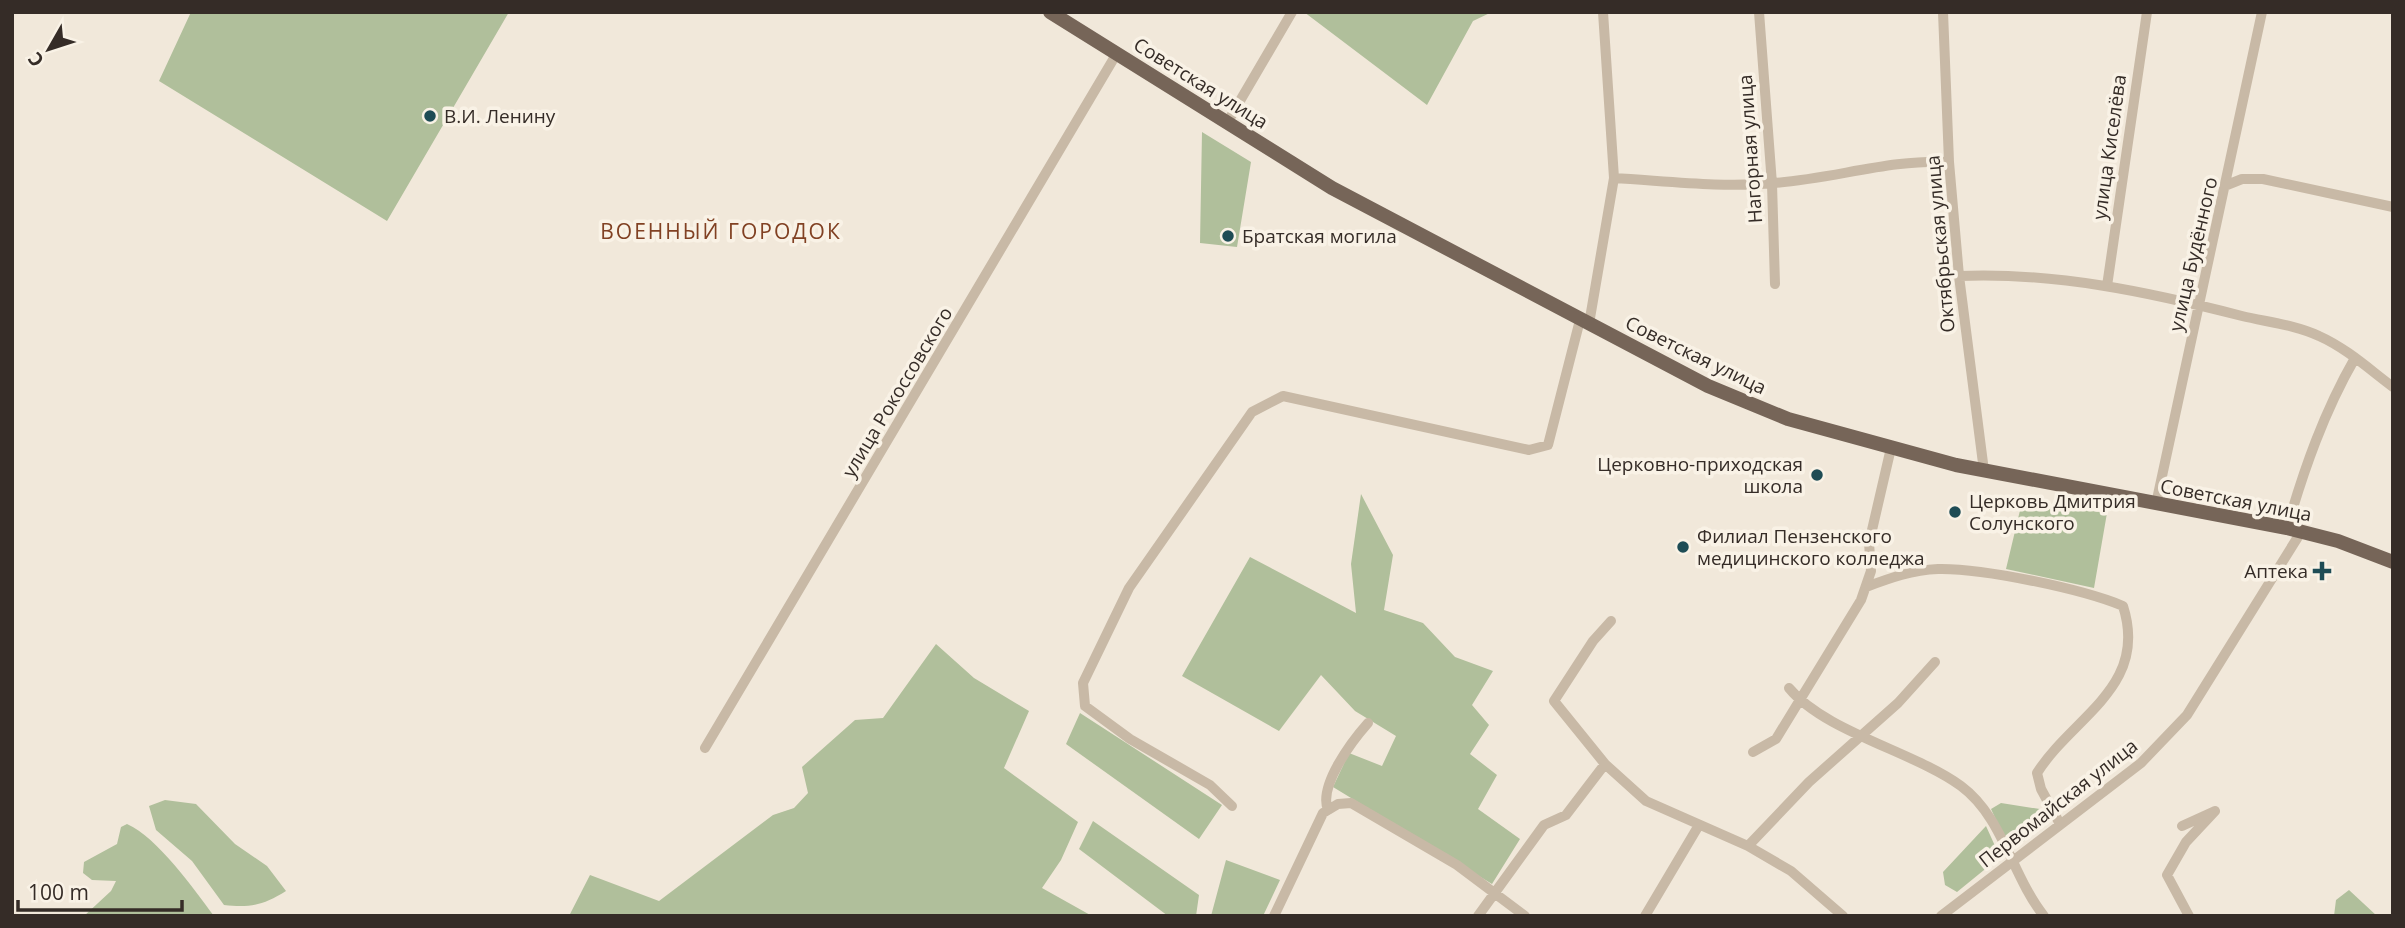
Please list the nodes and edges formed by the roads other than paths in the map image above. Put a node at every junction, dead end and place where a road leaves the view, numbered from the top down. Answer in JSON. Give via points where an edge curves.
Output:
{"nodes":[{"id":1,"x":1050,"y":12,"type":"edge"},
{"id":2,"x":1292,"y":12,"type":"edge"},
{"id":3,"x":1603,"y":12,"type":"edge"},
{"id":4,"x":1759,"y":12,"type":"edge"},
{"id":5,"x":1943,"y":12,"type":"edge"},
{"id":6,"x":2147,"y":12,"type":"edge"},
{"id":7,"x":2262,"y":12,"type":"edge"},
{"id":8,"x":1117,"y":53,"type":"junction"},
{"id":9,"x":1227,"y":123,"type":"junction"},
{"id":10,"x":1949,"y":162,"type":"junction"},
{"id":11,"x":1614,"y":178,"type":"junction"},
{"id":12,"x":1772,"y":184,"type":"junction"},
{"id":13,"x":2227,"y":185,"type":"junction"},
{"id":14,"x":2393,"y":207,"type":"edge"},
{"id":15,"x":1959,"y":276,"type":"junction"},
{"id":16,"x":1775,"y":284,"type":"dead end"},
{"id":17,"x":2107,"y":286,"type":"junction"},
{"id":18,"x":2199,"y":305,"type":"junction"},
{"id":19,"x":1584,"y":322,"type":"junction"},
{"id":20,"x":2355,"y":358,"type":"junction"},
{"id":21,"x":2393,"y":387,"type":"edge"},
{"id":22,"x":1891,"y":448,"type":"junction"},
{"id":23,"x":1984,"y":471,"type":"junction"},
{"id":24,"x":2156,"y":504,"type":"junction"},
{"id":25,"x":2294,"y":530,"type":"junction"},
{"id":26,"x":2393,"y":562,"type":"edge"},
{"id":27,"x":1866,"y":587,"type":"junction"},
{"id":28,"x":1611,"y":621,"type":"dead end"},
{"id":29,"x":1935,"y":662,"type":"dead end"},
{"id":30,"x":1789,"y":688,"type":"dead end"},
{"id":31,"x":1798,"y":700,"type":"junction"},
{"id":32,"x":1368,"y":723,"type":"dead end"},
{"id":33,"x":1863,"y":737,"type":"junction"},
{"id":34,"x":705,"y":748,"type":"dead end"},
{"id":35,"x":1753,"y":752,"type":"dead end"},
{"id":36,"x":1605,"y":765,"type":"junction"},
{"id":37,"x":1233,"y":806,"type":"dead end"},
{"id":38,"x":1328,"y":810,"type":"junction"},
{"id":39,"x":2060,"y":824,"type":"junction"},
{"id":40,"x":1699,"y":825,"type":"junction"},
{"id":41,"x":2182,"y":826,"type":"dead end"},
{"id":42,"x":1748,"y":846,"type":"junction"},
{"id":43,"x":2011,"y":862,"type":"junction"},
{"id":44,"x":1495,"y":894,"type":"junction"},
{"id":45,"x":1274,"y":916,"type":"edge"},
{"id":46,"x":1478,"y":916,"type":"edge"},
{"id":47,"x":1525,"y":916,"type":"edge"},
{"id":48,"x":1645,"y":916,"type":"edge"},
{"id":49,"x":1843,"y":916,"type":"edge"},
{"id":50,"x":1941,"y":916,"type":"edge"},
{"id":51,"x":2044,"y":916,"type":"edge"},
{"id":52,"x":2189,"y":916,"type":"edge"}],
"edges":[{"from":1,"to":8,"type":"main road","name":"Советская улица"},
{"from":2,"to":9,"type":"street"},
{"from":3,"to":11,"type":"street"},
{"from":4,"to":12,"type":"street","name":"Нагорная улица"},
{"from":5,"to":10,"type":"street","name":"Октябрьская улица"},
{"from":6,"to":17,"type":"street","name":"улица Киселёва"},
{"from":7,"to":13,"type":"street","name":"улица Будённого"},
{"from":8,"to":9,"type":"main road","name":"Советская улица"},
{"from":8,"to":34,"type":"street","name":"улица Рокоссовского"},
{"from":9,"to":19,"type":"main road","name":"Советская улица","via":[[1332,188]]},
{"from":10,"to":12,"type":"street","via":[[1917,160]]},
{"from":10,"to":15,"type":"street","name":"Октябрьская улица"},
{"from":11,"to":12,"type":"street"},
{"from":11,"to":19,"type":"street"},
{"from":12,"to":16,"type":"street","name":"Нагорная улица"},
{"from":13,"to":14,"type":"street","via":[[2242,178],[2263,179]]},
{"from":13,"to":18,"type":"street","name":"улица Будённого"},
{"from":15,"to":17,"type":"street","via":[[2014,274]]},
{"from":15,"to":23,"type":"street","name":"Октябрьская улица"},
{"from":17,"to":18,"type":"street"},
{"from":18,"to":20,"type":"street","via":[[2316,334]]},
{"from":18,"to":24,"type":"street","name":"улица Будённого"},
{"from":19,"to":22,"type":"main road","name":"Советская улица","via":[[1708,386],[1788,419]]},
{"from":19,"to":37,"type":"street","via":[[1548,445],[1529,450],[1283,396],[1252,412],[1129,588],[1083,682],[1085,706],[1130,739],[1210,785]]},
{"from":20,"to":21,"type":"street"},
{"from":20,"to":25,"type":"street","name":"Первомайская улица","via":[[2333,395],[2310,452]]},
{"from":22,"to":23,"type":"main road","name":"Советская улица"},
{"from":22,"to":27,"type":"street","via":[[1869,543],[1871,571]]},
{"from":23,"to":24,"type":"main road","name":"Советская улица"},
{"from":24,"to":25,"type":"main road","name":"Советская улица"},
{"from":25,"to":26,"type":"main road","name":"Советская улица"},
{"from":25,"to":39,"type":"street","name":"Первомайская улица","via":[[2187,715],[2141,763]]},
{"from":27,"to":31,"type":"street"},
{"from":27,"to":39,"type":"street","via":[[1904,573],[1940,569],[2098,596],[2123,606],[2130,628],[2129,656],[2096,709],[2037,773]]},
{"from":28,"to":36,"type":"street","via":[[1554,701]]},
{"from":29,"to":33,"type":"street"},
{"from":30,"to":31,"type":"street"},
{"from":31,"to":33,"type":"street"},
{"from":31,"to":35,"type":"street","via":[[1776,739]]},
{"from":32,"to":38,"type":"street","via":[[1335,772],[1325,803]]},
{"from":33,"to":42,"type":"street","via":[[1809,782]]},
{"from":33,"to":43,"type":"street","via":[[1959,785],[1985,807]]},
{"from":36,"to":40,"type":"street","via":[[1646,801]]},
{"from":36,"to":44,"type":"street","via":[[1566,815],[1544,825]]},
{"from":38,"to":44,"type":"street","via":[[1351,803],[1457,865]]},
{"from":38,"to":45,"type":"street"},
{"from":39,"to":43,"type":"street","name":"Первомайская улица"},
{"from":40,"to":42,"type":"street"},
{"from":40,"to":48,"type":"street"},
{"from":41,"to":52,"type":"street","via":[[2215,811],[2186,842],[2166,875]]},
{"from":42,"to":49,"type":"street","via":[[1791,871]]},
{"from":43,"to":50,"type":"street","name":"Первомайская улица"},
{"from":43,"to":51,"type":"street"},
{"from":44,"to":46,"type":"street"},
{"from":44,"to":47,"type":"street"}]}
